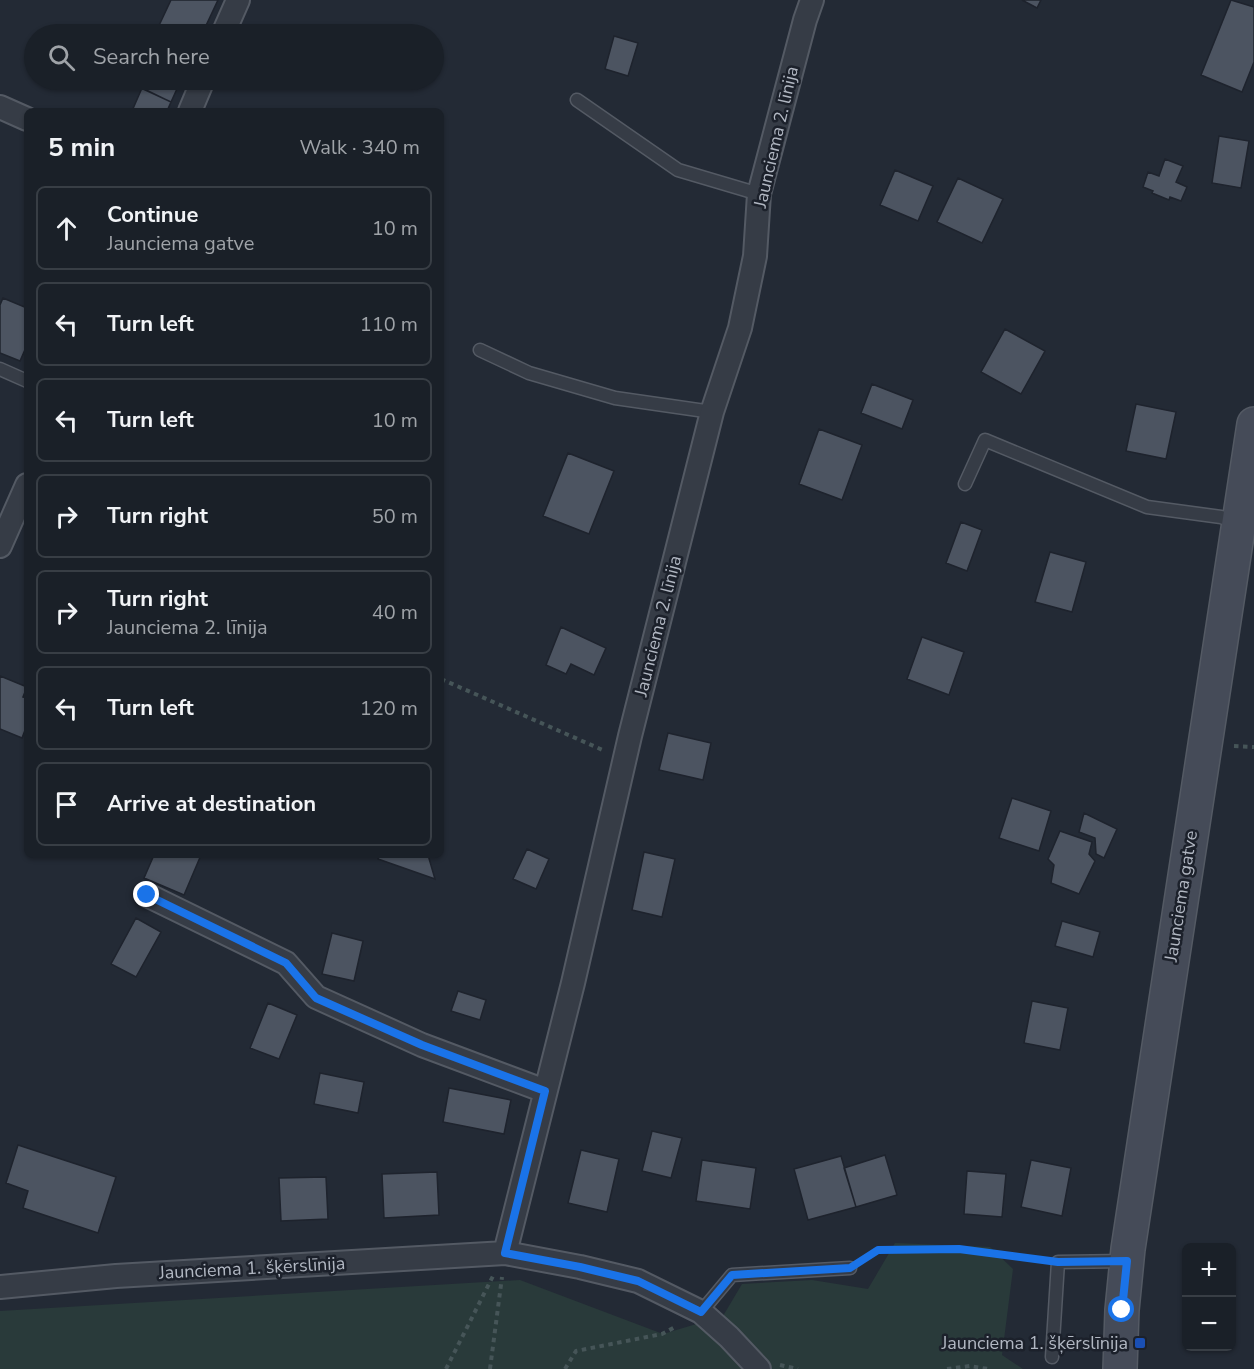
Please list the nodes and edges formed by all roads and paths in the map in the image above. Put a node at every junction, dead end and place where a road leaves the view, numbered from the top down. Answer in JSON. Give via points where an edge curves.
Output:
{"nodes":[{"id":1,"x":238,"y":0,"type":"edge"},
{"id":2,"x":812,"y":0,"type":"edge"},
{"id":3,"x":227,"y":24,"type":"edge"},
{"id":4,"x":199,"y":90,"type":"edge"},
{"id":5,"x":577,"y":100,"type":"dead end"},
{"id":6,"x":0,"y":107,"type":"edge"},
{"id":7,"x":191,"y":108,"type":"edge"},
{"id":8,"x":24,"y":118,"type":"edge"},
{"id":9,"x":759,"y":194,"type":"junction"},
{"id":10,"x":480,"y":350,"type":"dead end"},
{"id":11,"x":0,"y":369,"type":"edge"},
{"id":12,"x":24,"y":380,"type":"edge"},
{"id":13,"x":712,"y":412,"type":"junction"},
{"id":14,"x":1254,"y":424,"type":"edge"},
{"id":15,"x":965,"y":484,"type":"dead end"},
{"id":16,"x":24,"y":491,"type":"edge"},
{"id":17,"x":1239,"y":523,"type":"junction"},
{"id":18,"x":0,"y":546,"type":"edge"},
{"id":19,"x":444,"y":680,"type":"edge"},
{"id":20,"x":625,"y":760,"type":"junction"},
{"id":21,"x":147,"y":895,"type":"dead end"},
{"id":22,"x":545,"y":1091,"type":"junction"},
{"id":23,"x":505,"y":1253,"type":"junction"},
{"id":24,"x":1127,"y":1261,"type":"junction"},
{"id":25,"x":1058,"y":1262,"type":"junction"},
{"id":26,"x":850,"y":1268,"type":"joint"},
{"id":27,"x":0,"y":1287,"type":"edge"},
{"id":28,"x":701,"y":1312,"type":"junction"},
{"id":29,"x":1052,"y":1357,"type":"dead end"},
{"id":30,"x":446,"y":1369,"type":"edge"},
{"id":31,"x":490,"y":1369,"type":"edge"},
{"id":32,"x":565,"y":1369,"type":"edge"},
{"id":33,"x":759,"y":1369,"type":"edge"},
{"id":34,"x":947,"y":1369,"type":"edge"},
{"id":35,"x":988,"y":1369,"type":"edge"},
{"id":36,"x":1120,"y":1369,"type":"edge"}],
"edges":[{"from":1,"to":3,"type":"street"},
{"from":2,"to":9,"type":"street","name":"Jaunciema 2. līnija"},
{"from":4,"to":7,"type":"street"},
{"from":5,"to":9,"type":"lane","via":[[678,170]]},
{"from":6,"to":8,"type":"street"},
{"from":9,"to":13,"type":"street","name":"Jaunciema 2. līnija","via":[[755,256],[740,328]]},
{"from":10,"to":13,"type":"lane","via":[[529,373],[615,398]]},
{"from":11,"to":12,"type":"lane"},
{"from":13,"to":20,"type":"street","name":"Jaunciema 2. līnija"},
{"from":14,"to":17,"type":"main road","name":"Jaunciema gatve"},
{"from":15,"to":17,"type":"lane","via":[[985,440],[1147,507]]},
{"from":16,"to":18,"type":"street"},
{"from":17,"to":24,"type":"main road","name":"Jaunciema gatve"},
{"from":19,"to":20,"type":"path"},
{"from":20,"to":22,"type":"street","name":"Jaunciema 2. līnija"},
{"from":21,"to":22,"type":"street","via":[[286,963],[316,998],[422,1045]]},
{"from":22,"to":23,"type":"street","name":"Jaunciema 2. līnija"},
{"from":23,"to":27,"type":"street","name":"Jaunciema 1. šķērslīnija","via":[[116,1276]]},
{"from":23,"to":28,"type":"street","name":"Jaunciema 1. šķērslīnija","via":[[638,1281]]},
{"from":23,"to":30,"type":"path"},
{"from":23,"to":31,"type":"path"},
{"from":24,"to":25,"type":"lane"},
{"from":24,"to":36,"type":"main road","name":"Jaunciema gatve"},
{"from":25,"to":26,"type":"path","via":[[959,1249],[878,1250]]},
{"from":25,"to":29,"type":"lane"},
{"from":26,"to":28,"type":"lane","via":[[732,1275]]},
{"from":28,"to":32,"type":"path","via":[[662,1334],[576,1351]]},
{"from":28,"to":33,"type":"street","name":"Jaunciema 1. šķērslīnija"},
{"from":34,"to":35,"type":"path"}]}
